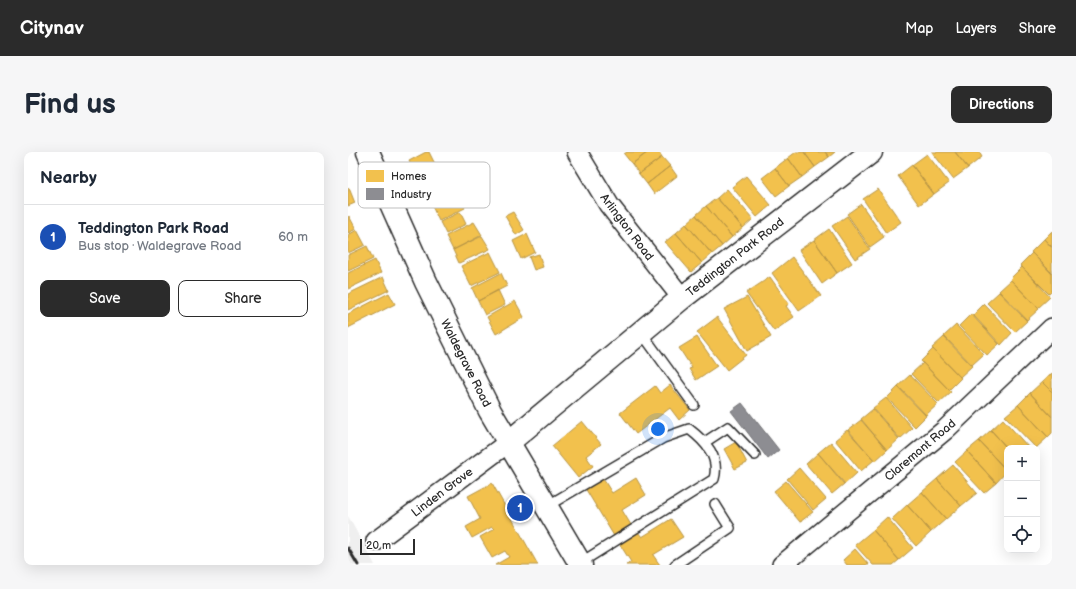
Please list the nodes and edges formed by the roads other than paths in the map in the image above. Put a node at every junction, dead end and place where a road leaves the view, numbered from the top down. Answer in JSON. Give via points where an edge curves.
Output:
{"nodes":[{"id":1,"x":368,"y":152,"type":"edge"},
{"id":2,"x":577,"y":152,"type":"edge"},
{"id":3,"x":866,"y":153,"type":"edge"},
{"id":4,"x":372,"y":162,"type":"edge"},
{"id":5,"x":393,"y":208,"type":"edge"},
{"id":6,"x":682,"y":298,"type":"junction"},
{"id":7,"x":1052,"y":328,"type":"edge"},
{"id":8,"x":641,"y":332,"type":"junction"},
{"id":9,"x":694,"y":405,"type":"dead end"},
{"id":10,"x":508,"y":442,"type":"junction"},
{"id":11,"x":705,"y":442,"type":"junction"},
{"id":12,"x":755,"y":455,"type":"dead end"},
{"id":13,"x":715,"y":504,"type":"dead end"},
{"id":14,"x":545,"y":507,"type":"junction"},
{"id":15,"x":376,"y":541,"type":"dead end"},
{"id":16,"x":580,"y":564,"type":"edge"},
{"id":17,"x":675,"y":565,"type":"edge"},
{"id":18,"x":782,"y":565,"type":"edge"}],
"edges":[{"from":1,"to":4,"type":"main road","name":"Waldegrave Road"},
{"from":2,"to":6,"type":"street","name":"Arlington Road","via":[[609,206]]},
{"from":3,"to":6,"type":"main road","name":"Teddington Park Road"},
{"from":5,"to":10,"type":"main road","name":"Waldegrave Road","via":[[426,282]]},
{"from":6,"to":8,"type":"main road","name":"Teddington Park Road"},
{"from":7,"to":18,"type":"street","name":"Claremont Road","via":[[945,430]]},
{"from":8,"to":9,"type":"lane"},
{"from":8,"to":10,"type":"main road","name":"Teddington Park Road"},
{"from":10,"to":14,"type":"main road","name":"Waldegrave Road"},
{"from":10,"to":15,"type":"street","name":"Linden Grove"},
{"from":11,"to":12,"type":"lane","via":[[728,427]]},
{"from":11,"to":14,"type":"lane","via":[[689,429],[663,438]]},
{"from":11,"to":16,"type":"lane","via":[[717,468],[714,479]]},
{"from":13,"to":17,"type":"lane","via":[[730,528]]},
{"from":14,"to":16,"type":"main road","name":"Waldegrave Road"}]}
